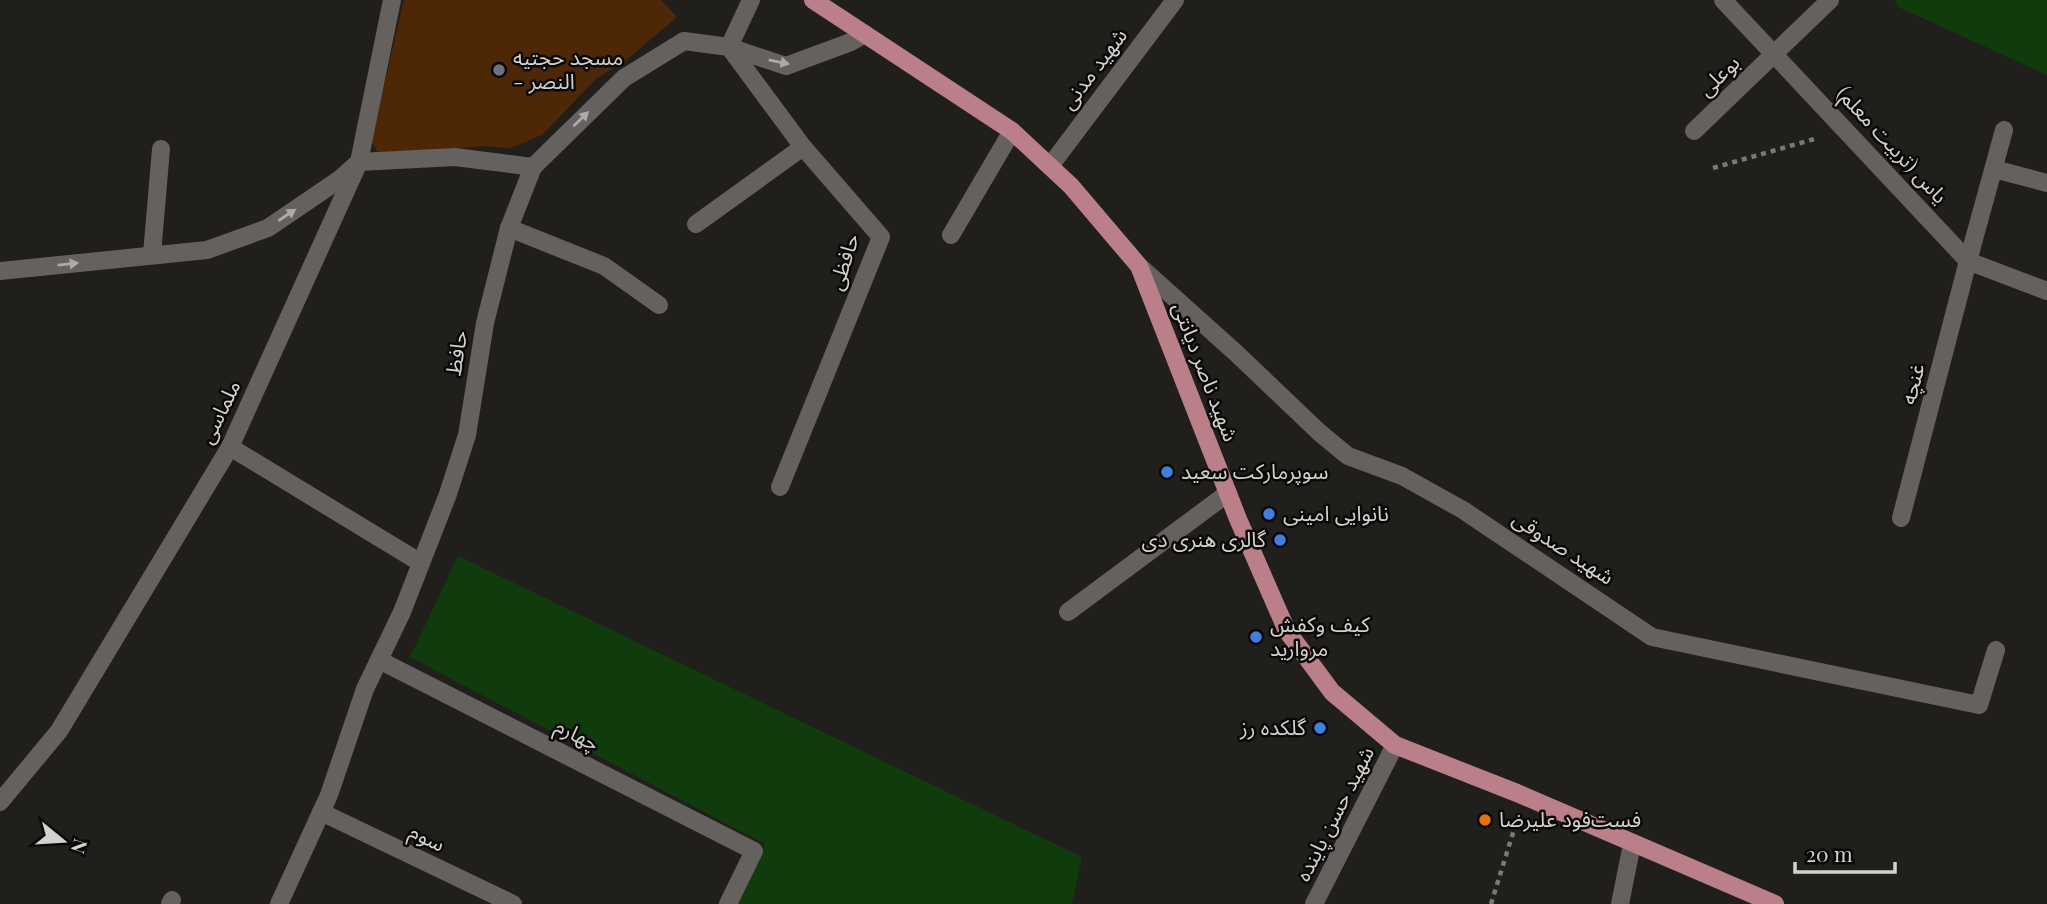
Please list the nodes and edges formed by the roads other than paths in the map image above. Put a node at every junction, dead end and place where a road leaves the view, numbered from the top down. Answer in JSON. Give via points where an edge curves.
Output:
{"nodes":[{"id":1,"x":392,"y":0,"type":"edge"},
{"id":2,"x":751,"y":0,"type":"edge"},
{"id":3,"x":813,"y":0,"type":"edge"},
{"id":4,"x":1175,"y":0,"type":"edge"},
{"id":5,"x":1723,"y":0,"type":"edge"},
{"id":6,"x":1829,"y":0,"type":"edge"},
{"id":7,"x":865,"y":34,"type":"junction"},
{"id":8,"x":729,"y":47,"type":"junction"},
{"id":9,"x":1775,"y":54,"type":"junction"},
{"id":10,"x":2004,"y":130,"type":"dead end"},
{"id":11,"x":1012,"y":131,"type":"junction"},
{"id":12,"x":1694,"y":131,"type":"dead end"},
{"id":13,"x":803,"y":147,"type":"junction"},
{"id":14,"x":161,"y":149,"type":"dead end"},
{"id":15,"x":359,"y":162,"type":"junction"},
{"id":16,"x":1050,"y":166,"type":"junction"},
{"id":17,"x":533,"y":167,"type":"junction"},
{"id":18,"x":1994,"y":169,"type":"junction"},
{"id":19,"x":2047,"y":183,"type":"edge"},
{"id":20,"x":696,"y":225,"type":"dead end"},
{"id":21,"x":509,"y":228,"type":"junction"},
{"id":22,"x":951,"y":235,"type":"dead end"},
{"id":23,"x":152,"y":254,"type":"junction"},
{"id":24,"x":1968,"y":261,"type":"junction"},
{"id":25,"x":1139,"y":266,"type":"junction"},
{"id":26,"x":0,"y":271,"type":"edge"},
{"id":27,"x":2047,"y":291,"type":"edge"},
{"id":28,"x":659,"y":304,"type":"dead end"},
{"id":29,"x":230,"y":447,"type":"junction"},
{"id":30,"x":780,"y":487,"type":"dead end"},
{"id":31,"x":1228,"y":493,"type":"junction"},
{"id":32,"x":1901,"y":518,"type":"dead end"},
{"id":33,"x":421,"y":563,"type":"junction"},
{"id":34,"x":1068,"y":612,"type":"dead end"},
{"id":35,"x":1996,"y":650,"type":"dead end"},
{"id":36,"x":379,"y":660,"type":"junction"},
{"id":37,"x":1395,"y":746,"type":"junction"},
{"id":38,"x":0,"y":802,"type":"edge"},
{"id":39,"x":321,"y":812,"type":"junction"},
{"id":40,"x":1632,"y":844,"type":"junction"},
{"id":41,"x":279,"y":904,"type":"edge"},
{"id":42,"x":513,"y":904,"type":"edge"},
{"id":43,"x":727,"y":904,"type":"edge"},
{"id":44,"x":1314,"y":904,"type":"edge"},
{"id":45,"x":1620,"y":904,"type":"edge"},
{"id":46,"x":1776,"y":904,"type":"edge"}],
"edges":[{"from":1,"to":15,"type":"street","name":"ملماسی"},
{"from":2,"to":8,"type":"street"},
{"from":3,"to":7,"type":"main road","name":"شهید ناصر دیانتی"},
{"from":4,"to":16,"type":"street","name":"شهید مدنی"},
{"from":5,"to":9,"type":"street","name":"یاس (تربیت معلم)"},
{"from":6,"to":9,"type":"street","name":"بوعلی"},
{"from":8,"to":7,"type":"street","name":"حافظ","one_way":true,"via":[[786,65]]},
{"from":7,"to":11,"type":"main road","name":"شهید ناصر دیانتی"},
{"from":8,"to":13,"type":"street","name":"حافظی"},
{"from":17,"to":8,"type":"street","name":"حافظ","one_way":true,"via":[[643,65],[684,41]]},
{"from":9,"to":12,"type":"street","name":"بوعلی"},
{"from":9,"to":24,"type":"street","name":"یاس (تربیت معلم)"},
{"from":10,"to":18,"type":"street","name":"غنچه"},
{"from":11,"to":16,"type":"main road","name":"شهید ناصر دیانتی"},
{"from":11,"to":22,"type":"street"},
{"from":13,"to":20,"type":"street"},
{"from":13,"to":30,"type":"street","name":"حافظی","via":[[881,237]]},
{"from":14,"to":23,"type":"street"},
{"from":15,"to":17,"type":"street","via":[[455,157]]},
{"from":23,"to":15,"type":"street","one_way":true,"via":[[207,250],[268,228]]},
{"from":15,"to":29,"type":"street","name":"ملماسی"},
{"from":16,"to":25,"type":"main road","name":"شهید ناصر دیانتی"},
{"from":17,"to":21,"type":"street","name":"حافظ"},
{"from":18,"to":19,"type":"street"},
{"from":18,"to":24,"type":"street","name":"غنچه"},
{"from":21,"to":28,"type":"street","via":[[604,266]]},
{"from":21,"to":33,"type":"street","name":"حافظ","via":[[485,323],[467,435]]},
{"from":26,"to":23,"type":"street","one_way":true},
{"from":24,"to":27,"type":"street","name":"یاس (تربیت معلم)"},
{"from":24,"to":32,"type":"street","name":"غنچه"},
{"from":25,"to":31,"type":"main road","name":"شهید ناصر دیانتی"},
{"from":25,"to":35,"type":"street","name":"شهید صدوقی","via":[[1348,456],[1402,476],[1463,510],[1652,637],[1979,705]]},
{"from":29,"to":33,"type":"street"},
{"from":29,"to":38,"type":"street","name":"ملماسی","via":[[59,731]]},
{"from":31,"to":34,"type":"street"},
{"from":31,"to":37,"type":"main road","name":"شهید ناصر دیانتی","via":[[1287,631],[1332,692]]},
{"from":33,"to":36,"type":"street","name":"حافظ"},
{"from":36,"to":39,"type":"street","name":"حافظ"},
{"from":36,"to":43,"type":"street","name":"چهارم","via":[[754,850]]},
{"from":37,"to":40,"type":"main road","name":"شهید ناصر دیانتی"},
{"from":37,"to":44,"type":"street","name":"شهید حسن پاینده"},
{"from":39,"to":41,"type":"street","name":"حافظ"},
{"from":39,"to":42,"type":"street","name":"سوم"},
{"from":40,"to":45,"type":"street"},
{"from":40,"to":46,"type":"main road","name":"شهید ناصر دیانتی"}]}
